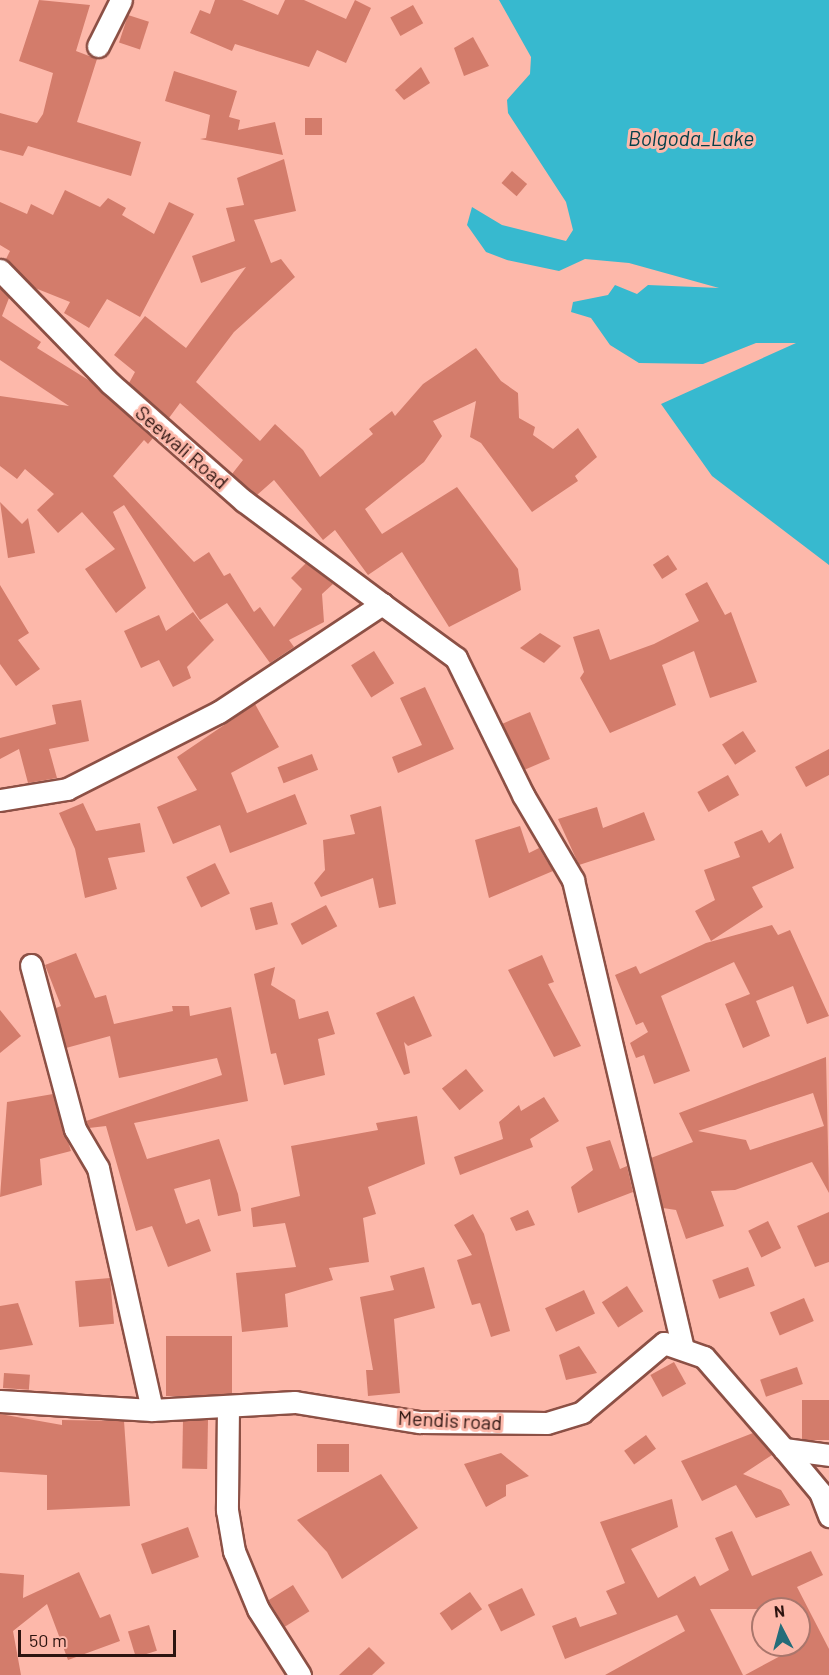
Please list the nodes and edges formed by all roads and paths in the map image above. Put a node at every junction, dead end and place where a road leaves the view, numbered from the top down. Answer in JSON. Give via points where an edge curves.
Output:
{"nodes":[{"id":1,"x":121,"y":0,"type":"edge"},
{"id":2,"x":98,"y":46,"type":"dead end"},
{"id":3,"x":0,"y":270,"type":"edge"},
{"id":4,"x":382,"y":604,"type":"junction"},
{"id":5,"x":0,"y":800,"type":"edge"},
{"id":6,"x":31,"y":965,"type":"dead end"},
{"id":7,"x":683,"y":1347,"type":"junction"},
{"id":8,"x":0,"y":1401,"type":"edge"},
{"id":9,"x":228,"y":1406,"type":"junction"},
{"id":10,"x":152,"y":1410,"type":"junction"},
{"id":11,"x":784,"y":1449,"type":"junction"},
{"id":12,"x":829,"y":1455,"type":"edge"},
{"id":13,"x":829,"y":1516,"type":"edge"},
{"id":14,"x":300,"y":1675,"type":"edge"}],
"edges":[{"from":1,"to":2,"type":"street"},
{"from":3,"to":4,"type":"street","name":"Seewali Road","via":[[110,383],[244,501]]},
{"from":4,"to":5,"type":"street","via":[[219,712],[67,789]]},
{"from":4,"to":7,"type":"street","name":"Seewali Road","via":[[456,658],[523,795],[573,880]]},
{"from":6,"to":10,"type":"street","via":[[75,1129],[98,1168]]},
{"from":7,"to":9,"type":"street","name":"Mendis road","via":[[664,1343],[582,1412],[547,1423],[419,1422],[295,1402]]},
{"from":7,"to":11,"type":"street","via":[[704,1357]]},
{"from":8,"to":10,"type":"street","name":"Mendis road"},
{"from":9,"to":10,"type":"street","name":"Mendis road"},
{"from":9,"to":14,"type":"street","via":[[227,1510],[234,1551],[258,1609]]},
{"from":11,"to":12,"type":"street"},
{"from":11,"to":13,"type":"street","via":[[820,1492]]}]}
